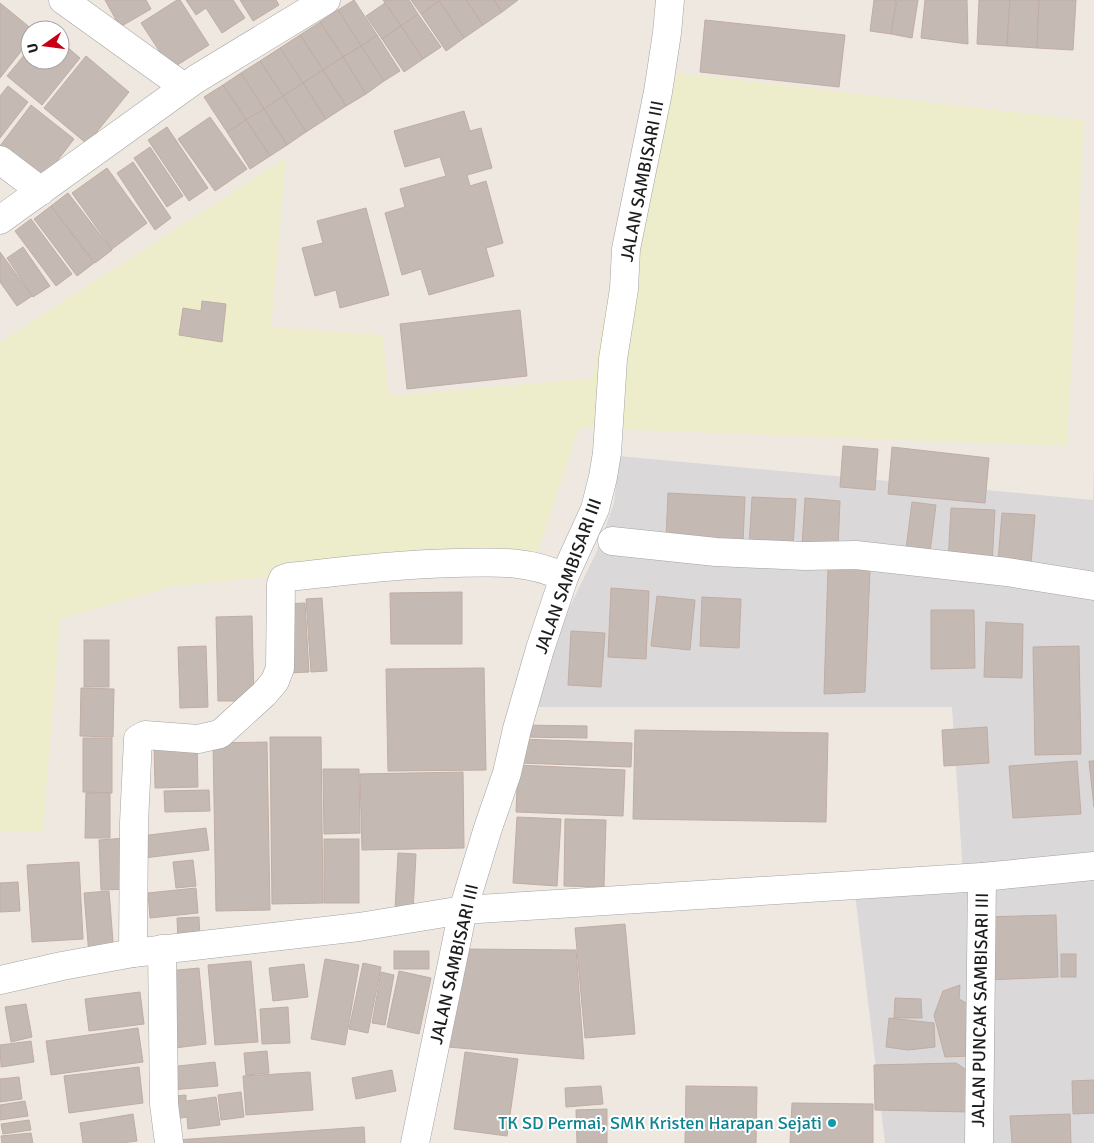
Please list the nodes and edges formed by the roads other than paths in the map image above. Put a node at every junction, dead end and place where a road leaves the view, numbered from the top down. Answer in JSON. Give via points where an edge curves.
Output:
{"nodes":[{"id":1,"x":63,"y":0,"type":"edge"},
{"id":2,"x":326,"y":0,"type":"edge"},
{"id":3,"x":670,"y":0,"type":"edge"},
{"id":4,"x":184,"y":88,"type":"junction"},
{"id":5,"x":0,"y":160,"type":"edge"},
{"id":6,"x":41,"y":190,"type":"junction"},
{"id":7,"x":0,"y":220,"type":"edge"},
{"id":8,"x":612,"y":541,"type":"dead end"},
{"id":9,"x":564,"y":577,"type":"junction"},
{"id":10,"x":1094,"y":586,"type":"edge"},
{"id":11,"x":1094,"y":866,"type":"edge"},
{"id":12,"x":982,"y":877,"type":"junction"},
{"id":13,"x":463,"y":910,"type":"junction"},
{"id":14,"x":162,"y":949,"type":"junction"},
{"id":15,"x":133,"y":953,"type":"junction"},
{"id":16,"x":0,"y":980,"type":"edge"},
{"id":17,"x":169,"y":1143,"type":"edge"},
{"id":18,"x":415,"y":1143,"type":"edge"},
{"id":19,"x":979,"y":1143,"type":"edge"}],
"edges":[{"from":1,"to":4,"type":"street"},
{"from":2,"to":4,"type":"street"},
{"from":3,"to":9,"type":"street","name":"JALAN SAMBISARI III","via":[[658,92],[626,249],[603,477],[595,509]]},
{"from":4,"to":6,"type":"street"},
{"from":5,"to":6,"type":"street"},
{"from":6,"to":7,"type":"street"},
{"from":8,"to":10,"type":"street","via":[[716,552],[856,555],[1007,572]]},
{"from":9,"to":13,"type":"street","name":"JALAN SAMBISARI III","via":[[537,657],[507,773]]},
{"from":9,"to":15,"type":"street","via":[[535,566],[492,562],[384,566],[283,579],[280,668],[264,694],[220,734],[198,739],[146,735],[138,739]]},
{"from":11,"to":12,"type":"street"},
{"from":12,"to":13,"type":"street"},
{"from":12,"to":19,"type":"street","name":"JALAN PUNCAK SAMBISARI III"},
{"from":13,"to":14,"type":"street","via":[[359,927]]},
{"from":13,"to":18,"type":"street","name":"JALAN SAMBISARI III"},
{"from":14,"to":15,"type":"street"},
{"from":14,"to":17,"type":"street","via":[[164,1104]]},
{"from":15,"to":16,"type":"street"}]}
